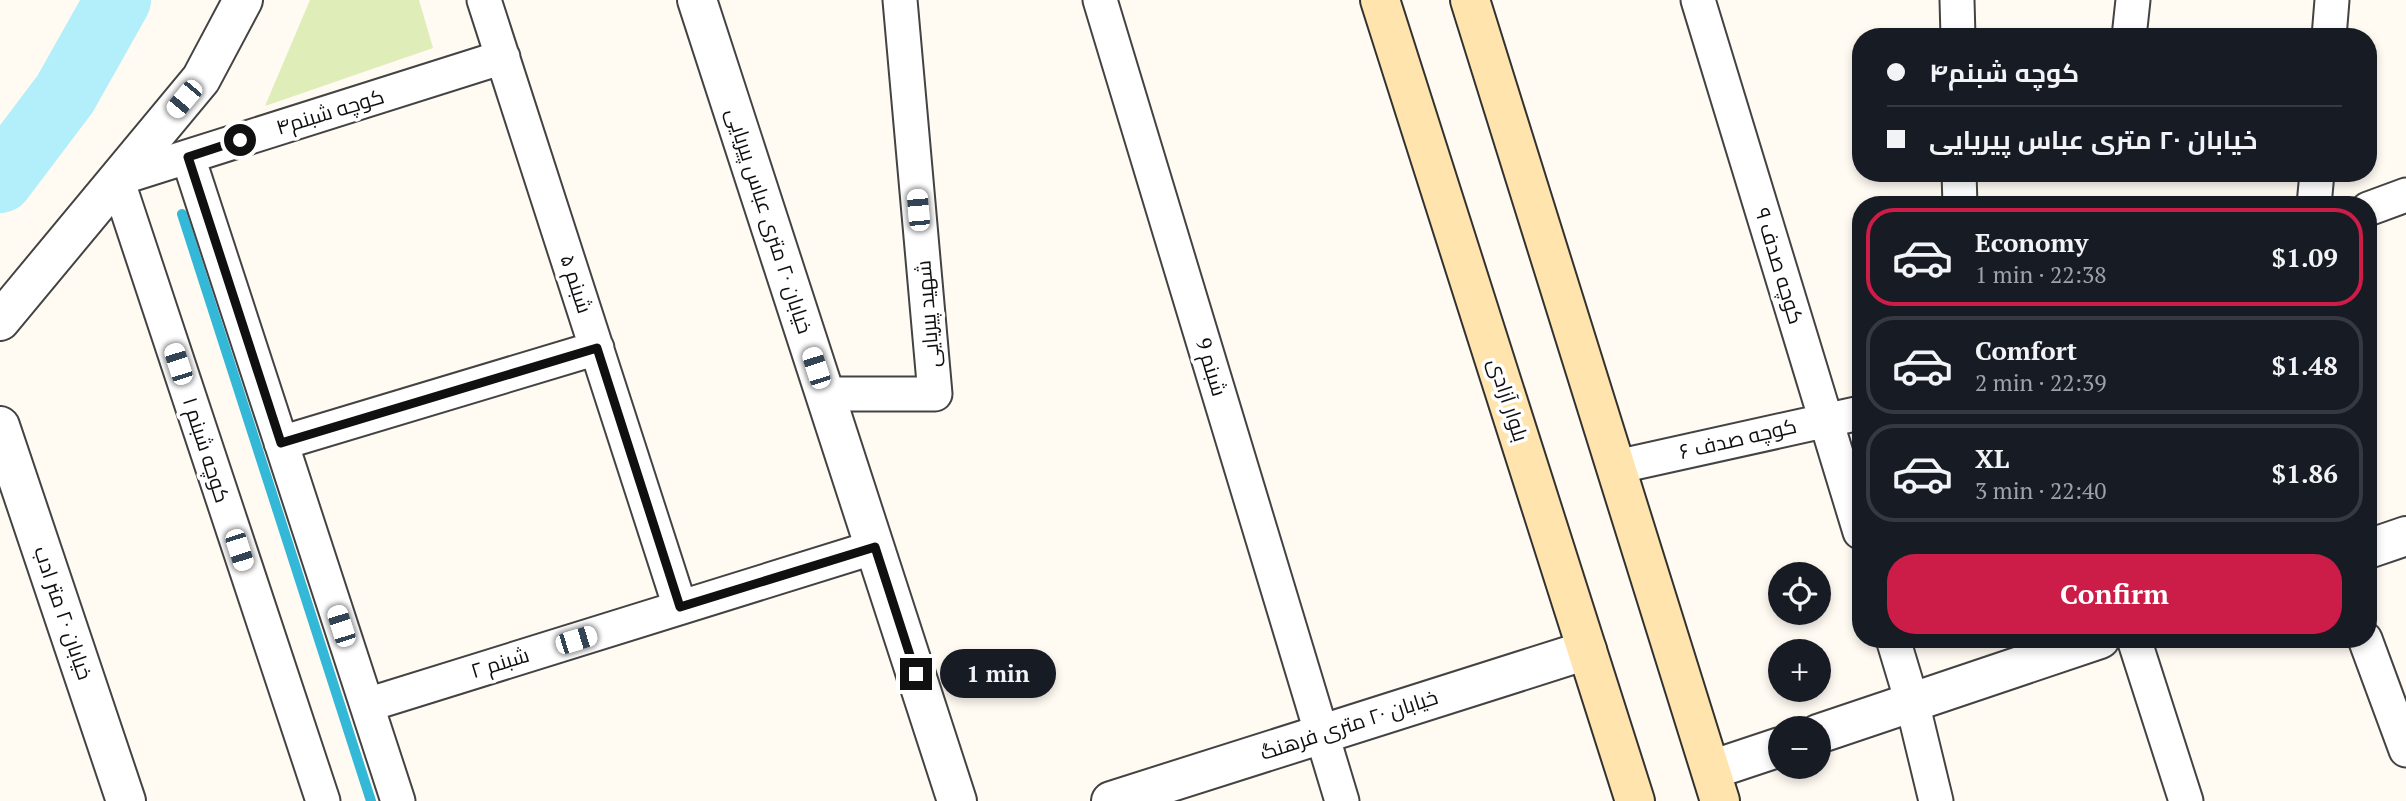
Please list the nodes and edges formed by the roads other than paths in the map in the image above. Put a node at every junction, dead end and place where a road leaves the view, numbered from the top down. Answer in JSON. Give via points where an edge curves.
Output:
{"nodes":[{"id":1,"x":243,"y":0,"type":"edge"},
{"id":2,"x":484,"y":0,"type":"edge"},
{"id":3,"x":697,"y":0,"type":"edge"},
{"id":4,"x":900,"y":0,"type":"edge"},
{"id":5,"x":1101,"y":0,"type":"edge"},
{"id":6,"x":1380,"y":0,"type":"edge"},
{"id":7,"x":1470,"y":0,"type":"edge"},
{"id":8,"x":1698,"y":0,"type":"edge"},
{"id":9,"x":1957,"y":0,"type":"edge"},
{"id":10,"x":2133,"y":0,"type":"edge"},
{"id":11,"x":2332,"y":0,"type":"edge"},
{"id":12,"x":1958,"y":28,"type":"edge"},
{"id":13,"x":2130,"y":28,"type":"edge"},
{"id":14,"x":2330,"y":28,"type":"edge"},
{"id":15,"x":503,"y":57,"type":"junction"},
{"id":16,"x":188,"y":157,"type":"junction"},
{"id":17,"x":117,"y":179,"type":"junction"},
{"id":18,"x":2406,"y":195,"type":"edge"},
{"id":19,"x":2377,"y":206,"type":"edge"},
{"id":20,"x":0,"y":321,"type":"edge"},
{"id":21,"x":597,"y":348,"type":"junction"},
{"id":22,"x":825,"y":394,"type":"junction"},
{"id":23,"x":1852,"y":414,"type":"edge"},
{"id":24,"x":1825,"y":419,"type":"junction"},
{"id":25,"x":0,"y":426,"type":"edge"},
{"id":26,"x":281,"y":443,"type":"junction"},
{"id":27,"x":1616,"y":467,"type":"junction"},
{"id":28,"x":1852,"y":506,"type":"edge"},
{"id":29,"x":2406,"y":536,"type":"edge"},
{"id":30,"x":2377,"y":546,"type":"edge"},
{"id":31,"x":875,"y":547,"type":"junction"},
{"id":32,"x":680,"y":607,"type":"junction"},
{"id":33,"x":1896,"y":648,"type":"edge"},
{"id":34,"x":2073,"y":648,"type":"edge"},
{"id":35,"x":2137,"y":648,"type":"edge"},
{"id":36,"x":2368,"y":648,"type":"edge"},
{"id":37,"x":1587,"y":650,"type":"junction"},
{"id":38,"x":1912,"y":702,"type":"junction"},
{"id":39,"x":367,"y":705,"type":"junction"},
{"id":40,"x":1831,"y":730,"type":"edge"},
{"id":41,"x":1322,"y":734,"type":"junction"},
{"id":42,"x":2406,"y":750,"type":"edge"},
{"id":43,"x":1768,"y":754,"type":"edge"},
{"id":44,"x":1715,"y":785,"type":"edge"},
{"id":45,"x":126,"y":801,"type":"edge"},
{"id":46,"x":323,"y":801,"type":"edge"},
{"id":47,"x":398,"y":801,"type":"edge"},
{"id":48,"x":957,"y":801,"type":"edge"},
{"id":49,"x":1112,"y":801,"type":"edge"},
{"id":50,"x":1342,"y":801,"type":"edge"},
{"id":51,"x":1635,"y":801,"type":"edge"},
{"id":52,"x":1936,"y":801,"type":"edge"},
{"id":53,"x":2186,"y":801,"type":"edge"}],
"edges":[{"from":1,"to":17,"type":"street","via":[[201,79]]},
{"from":2,"to":15,"type":"street","name":"شبنم ۵"},
{"from":3,"to":22,"type":"street","name":"خیابان ۲۰ متری عباس پیریایی"},
{"from":4,"to":22,"type":"street","name":"شهید پیریایی","via":[[935,394]]},
{"from":5,"to":41,"type":"street","name":"شبنم 9"},
{"from":6,"to":37,"type":"main road","name":"بلوار آزادی"},
{"from":7,"to":27,"type":"main road"},
{"from":8,"to":24,"type":"street","name":"کوچه صدف ۹"},
{"from":9,"to":12,"type":"street"},
{"from":10,"to":13,"type":"street"},
{"from":11,"to":14,"type":"street"},
{"from":15,"to":16,"type":"street","name":"کوچه شبنم۴"},
{"from":15,"to":21,"type":"street","name":"شبنم ۵"},
{"from":16,"to":17,"type":"street","name":"کوچه شبنم۴"},
{"from":16,"to":26,"type":"street"},
{"from":17,"to":20,"type":"street"},
{"from":17,"to":46,"type":"street","name":"کوچه شبنم ۱"},
{"from":18,"to":19,"type":"street"},
{"from":21,"to":26,"type":"street"},
{"from":21,"to":32,"type":"street","name":"شبنم ۵"},
{"from":22,"to":31,"type":"street","name":"خیابان ۲۰ متری عباس پیریایی"},
{"from":23,"to":24,"type":"street","name":"کوچه صدف ۶"},
{"from":24,"to":27,"type":"street","name":"کوچه صدف ۶"},
{"from":24,"to":28,"type":"street","name":"کوچه صدف ۹"},
{"from":25,"to":45,"type":"street","name":"خیابان ۲۰ متر ادب"},
{"from":26,"to":39,"type":"street"},
{"from":27,"to":44,"type":"main road"},
{"from":29,"to":30,"type":"street"},
{"from":31,"to":32,"type":"street","name":"شبنم ۲"},
{"from":31,"to":48,"type":"street","name":"خیابان ۲۰ متری عباس پیریایی"},
{"from":32,"to":39,"type":"street","name":"شبنم ۲"},
{"from":33,"to":38,"type":"street"},
{"from":34,"to":38,"type":"street"},
{"from":35,"to":53,"type":"street"},
{"from":36,"to":42,"type":"street"},
{"from":37,"to":41,"type":"street","name":"خیابان ۲۰ متری فرهنگ"},
{"from":37,"to":51,"type":"main road","name":"بلوار آزادی"},
{"from":38,"to":40,"type":"street"},
{"from":38,"to":52,"type":"street"},
{"from":39,"to":47,"type":"street"},
{"from":41,"to":49,"type":"street","name":"خیابان ۲۰ متری فرهنگ"},
{"from":41,"to":50,"type":"street","name":"شبنم 9"},
{"from":43,"to":44,"type":"street"}]}
